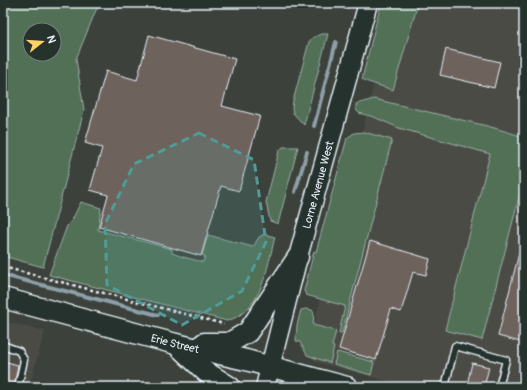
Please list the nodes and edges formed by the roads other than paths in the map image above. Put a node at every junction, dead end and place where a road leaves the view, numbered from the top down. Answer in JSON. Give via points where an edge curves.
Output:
{"nodes":[{"id":1,"x":368,"y":3,"type":"edge"},
{"id":2,"x":298,"y":256,"type":"junction"},
{"id":3,"x":3,"y":298,"type":"edge"},
{"id":4,"x":3,"y":344,"type":"edge"},
{"id":5,"x":176,"y":344,"type":"junction"},
{"id":6,"x":270,"y":366,"type":"junction"},
{"id":7,"x":18,"y":387,"type":"edge"},
{"id":8,"x":230,"y":387,"type":"edge"},
{"id":9,"x":265,"y":387,"type":"edge"},
{"id":10,"x":347,"y":387,"type":"edge"},
{"id":11,"x":445,"y":387,"type":"edge"},
{"id":12,"x":499,"y":387,"type":"edge"}],
"edges":[{"from":1,"to":2,"type":"main road","name":"Lorne Avenue West"},
{"from":2,"to":5,"type":"main road","via":[[248,332],[229,343]]},
{"from":2,"to":6,"type":"main road","name":"Lorne Avenue West"},
{"from":3,"to":5,"type":"main road","name":"Erie Street"},
{"from":4,"to":7,"type":"lane","via":[[19,351],[24,360]]},
{"from":5,"to":6,"type":"main road","name":"Erie Street"},
{"from":5,"to":8,"type":"main road","via":[[206,372]]},
{"from":6,"to":9,"type":"main road","name":"Lorne Avenue West"},
{"from":6,"to":10,"type":"main road","name":"Erie Street"},
{"from":11,"to":12,"type":"lane","via":[[455,346],[506,360]]}]}
